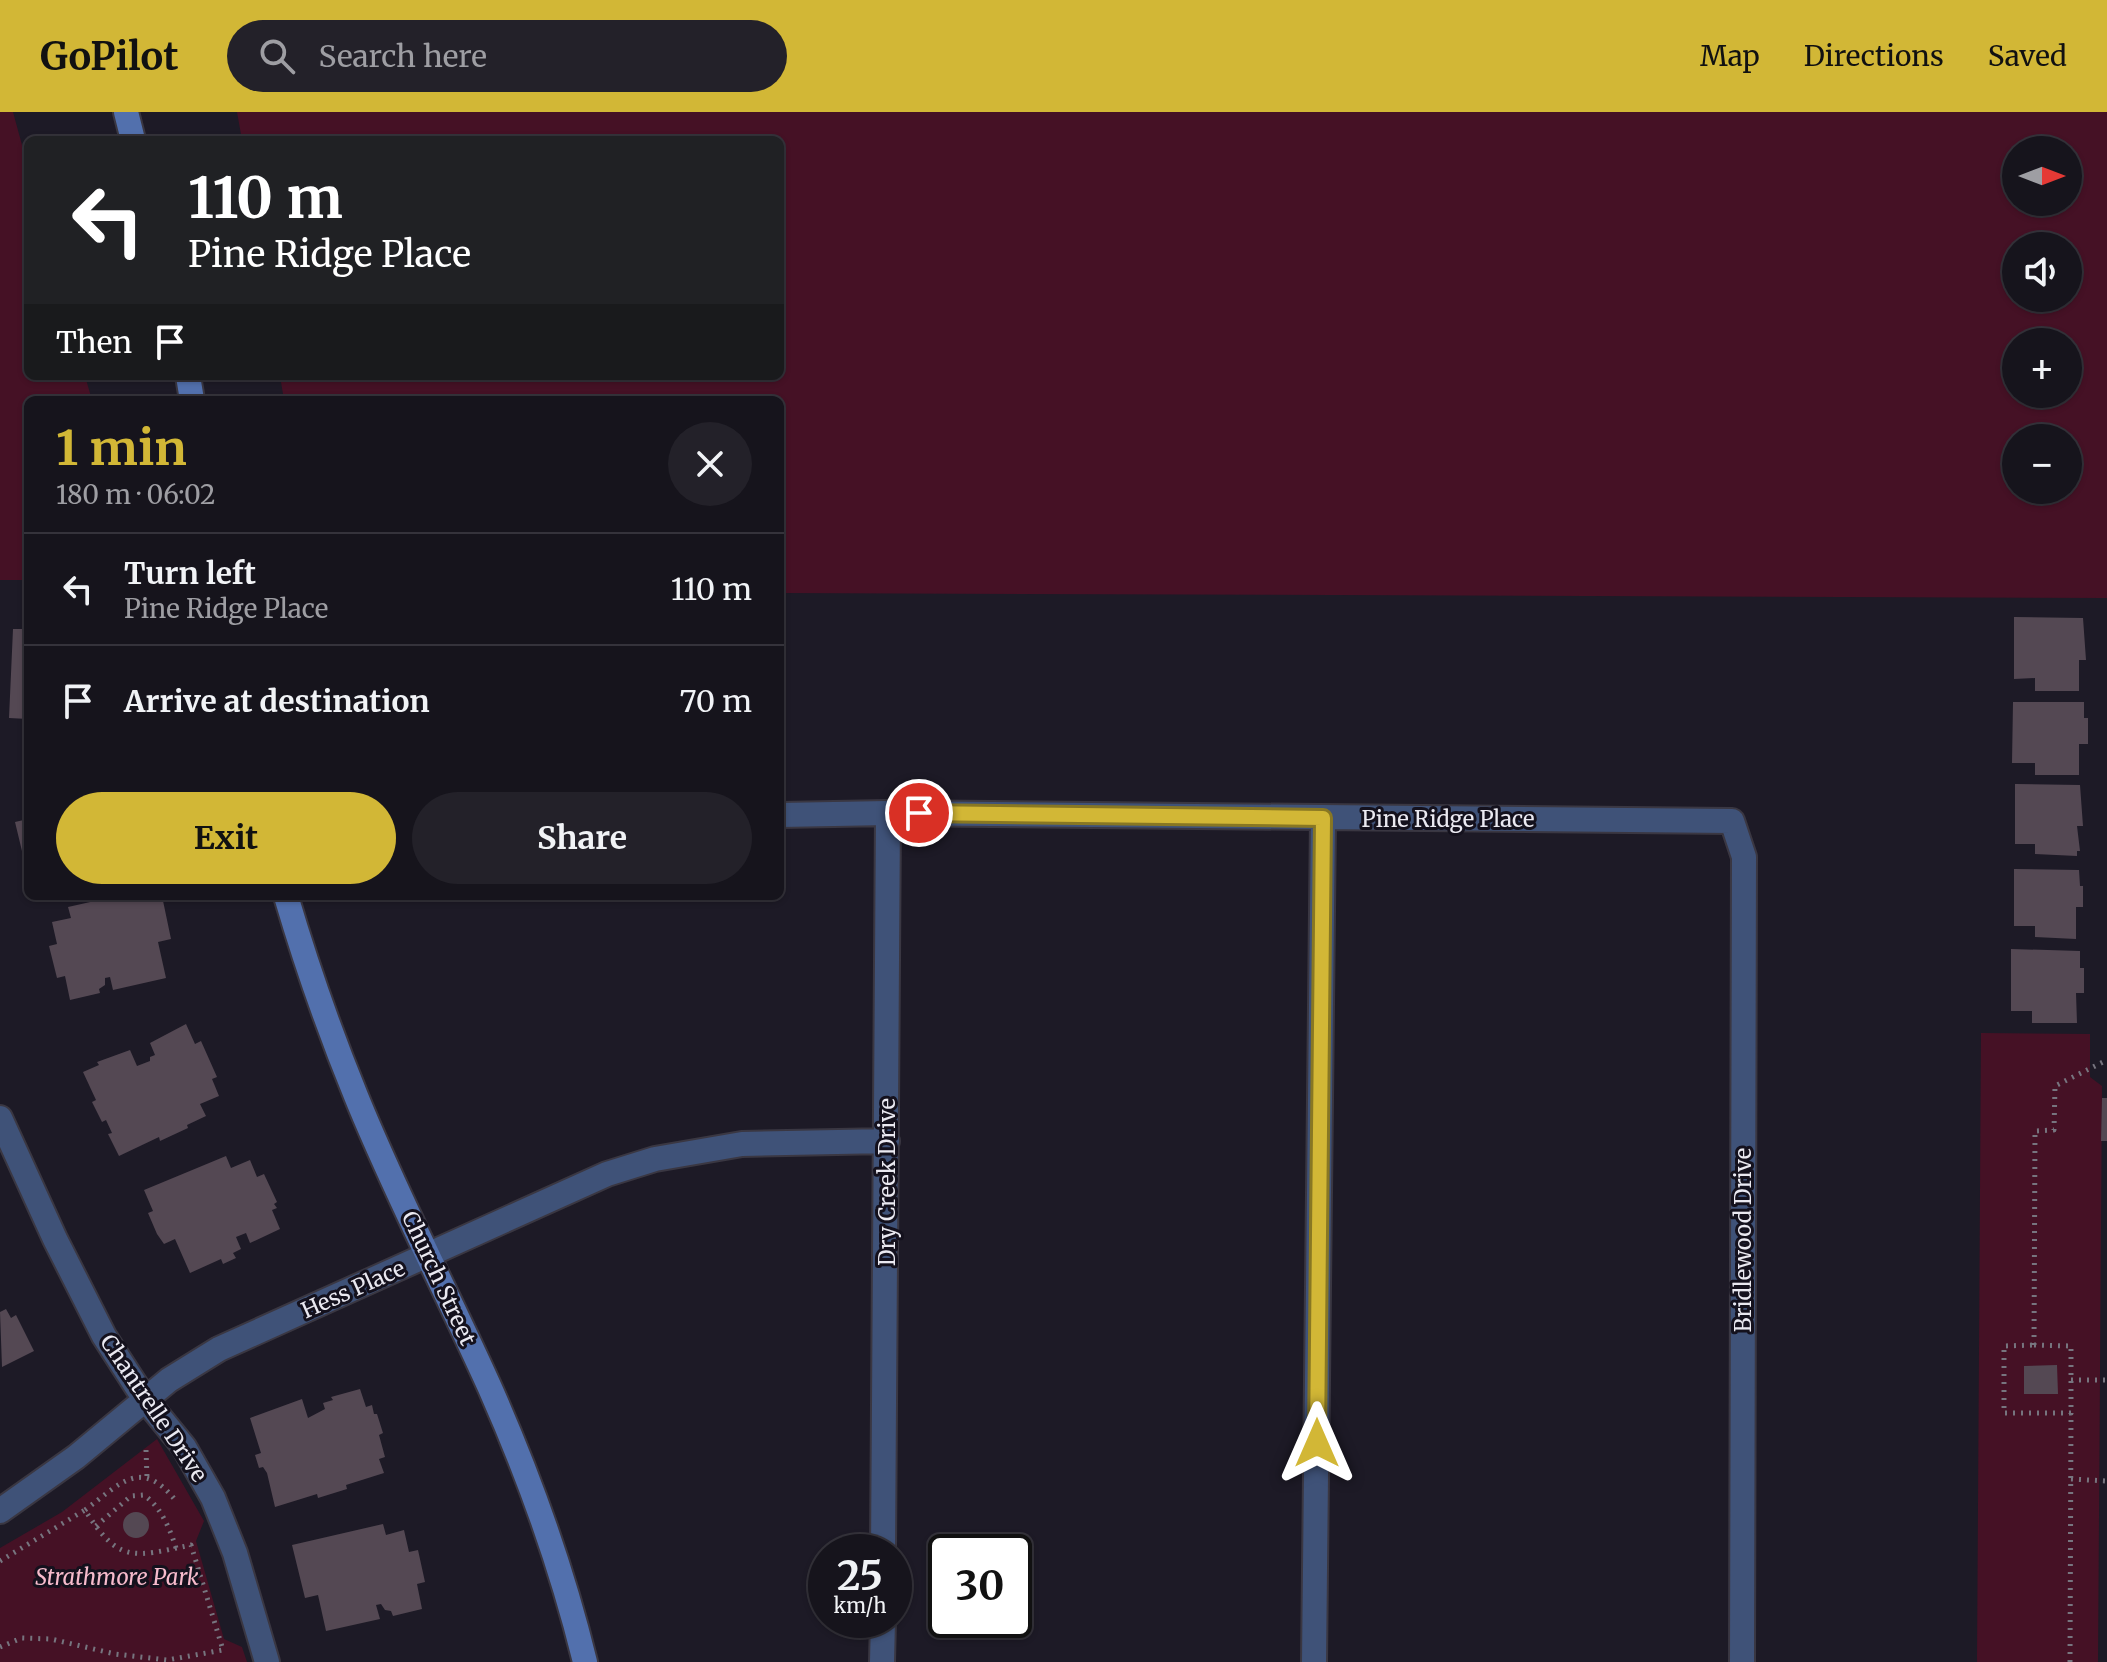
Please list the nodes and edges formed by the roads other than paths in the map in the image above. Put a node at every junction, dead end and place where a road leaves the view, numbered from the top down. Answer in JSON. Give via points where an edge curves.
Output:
{"nodes":[{"id":1,"x":126,"y":112,"type":"edge"},
{"id":2,"x":132,"y":136,"type":"edge"},
{"id":3,"x":888,"y":813,"type":"junction"},
{"id":4,"x":784,"y":815,"type":"edge"},
{"id":5,"x":1323,"y":818,"type":"junction"},
{"id":6,"x":1732,"y":821,"type":"joint"},
{"id":7,"x":287,"y":900,"type":"edge"},
{"id":8,"x":0,"y":1118,"type":"edge"},
{"id":9,"x":887,"y":1141,"type":"junction"},
{"id":10,"x":429,"y":1255,"type":"junction"},
{"id":11,"x":144,"y":1398,"type":"junction"},
{"id":12,"x":0,"y":1511,"type":"edge"},
{"id":13,"x":883,"y":1534,"type":"edge"},
{"id":14,"x":883,"y":1638,"type":"edge"},
{"id":15,"x":267,"y":1662,"type":"edge"},
{"id":16,"x":585,"y":1662,"type":"edge"},
{"id":17,"x":882,"y":1662,"type":"edge"},
{"id":18,"x":1314,"y":1662,"type":"edge"},
{"id":19,"x":1742,"y":1662,"type":"edge"}],
"edges":[{"from":1,"to":2,"type":"main road"},
{"from":3,"to":4,"type":"street","name":"Pine Ridge Place"},
{"from":3,"to":5,"type":"street","name":"Pine Ridge Place"},
{"from":3,"to":9,"type":"street","name":"Dry Creek Drive"},
{"from":5,"to":6,"type":"street","name":"Pine Ridge Place"},
{"from":5,"to":18,"type":"street"},
{"from":6,"to":19,"type":"street","name":"Bridlewood Drive","via":[[1744,857]]},
{"from":7,"to":10,"type":"main road","name":"Church Street","via":[[357,1099]]},
{"from":8,"to":11,"type":"street","name":"Chantrelle Drive","via":[[82,1294]]},
{"from":9,"to":10,"type":"street","name":"Hess Place","via":[[742,1144],[655,1159],[607,1174]]},
{"from":9,"to":13,"type":"street","name":"Dry Creek Drive"},
{"from":10,"to":11,"type":"street","name":"Hess Place","via":[[219,1349]]},
{"from":10,"to":16,"type":"main road","name":"Church Street","via":[[527,1480]]},
{"from":11,"to":12,"type":"street","name":"Hess Place","via":[[76,1457]]},
{"from":11,"to":15,"type":"street","name":"Chantrelle Drive","via":[[184,1447],[213,1498]]},
{"from":14,"to":17,"type":"street"}]}
